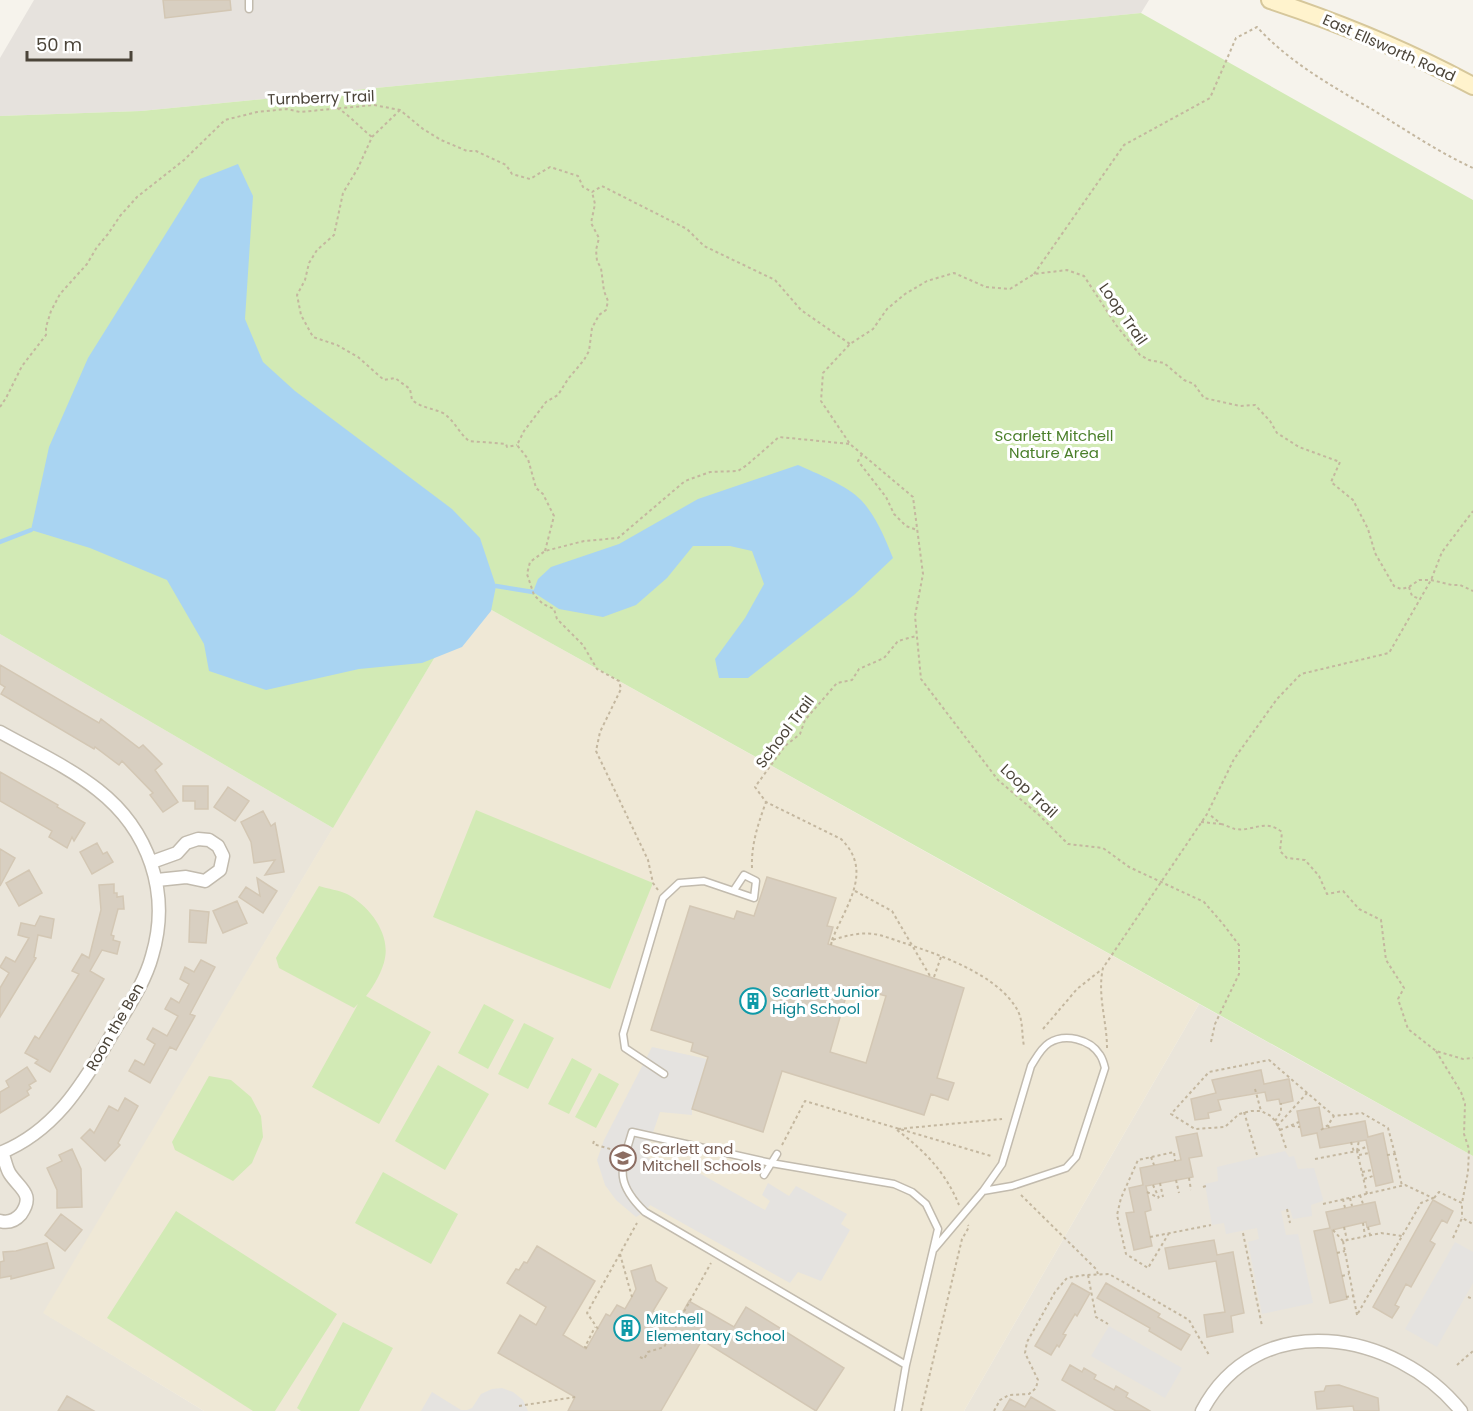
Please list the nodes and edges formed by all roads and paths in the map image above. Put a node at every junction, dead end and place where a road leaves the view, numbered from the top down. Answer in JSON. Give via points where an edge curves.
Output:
{"nodes":[{"id":1,"x":249,"y":0,"type":"edge"},
{"id":2,"x":1269,"y":0,"type":"edge"},
{"id":3,"x":249,"y":9,"type":"dead end"},
{"id":4,"x":1473,"y":86,"type":"edge"},
{"id":5,"x":337,"y":108,"type":"junction"},
{"id":6,"x":400,"y":110,"type":"junction"},
{"id":7,"x":372,"y":137,"type":"junction"},
{"id":8,"x":1473,"y":168,"type":"edge"},
{"id":9,"x":592,"y":192,"type":"junction"},
{"id":10,"x":1034,"y":274,"type":"junction"},
{"id":11,"x":850,"y":344,"type":"junction"},
{"id":12,"x":0,"y":407,"type":"edge"},
{"id":13,"x":850,"y":444,"type":"junction"},
{"id":14,"x":517,"y":445,"type":"junction"},
{"id":15,"x":862,"y":454,"type":"junction"},
{"id":16,"x":1473,"y":511,"type":"edge"},
{"id":17,"x":917,"y":530,"type":"junction"},
{"id":18,"x":545,"y":551,"type":"junction"},
{"id":19,"x":1431,"y":580,"type":"junction"},
{"id":20,"x":1409,"y":587,"type":"junction"},
{"id":21,"x":1473,"y":591,"type":"edge"},
{"id":22,"x":1420,"y":599,"type":"junction"},
{"id":23,"x":917,"y":636,"type":"junction"},
{"id":24,"x":0,"y":732,"type":"edge"},
{"id":25,"x":766,"y":802,"type":"junction"},
{"id":26,"x":1208,"y":813,"type":"junction"},
{"id":27,"x":1202,"y":822,"type":"junction"},
{"id":28,"x":1221,"y":824,"type":"junction"},
{"id":29,"x":152,"y":862,"type":"junction"},
{"id":30,"x":750,"y":878,"type":"junction"},
{"id":31,"x":157,"y":880,"type":"junction"},
{"id":32,"x":1160,"y":883,"type":"junction"},
{"id":33,"x":734,"y":890,"type":"junction"},
{"id":34,"x":854,"y":890,"type":"junction"},
{"id":35,"x":663,"y":897,"type":"junction"},
{"id":36,"x":832,"y":940,"type":"junction"},
{"id":37,"x":831,"y":945,"type":"dead end"},
{"id":38,"x":911,"y":946,"type":"junction"},
{"id":39,"x":941,"y":957,"type":"junction"},
{"id":40,"x":1103,"y":968,"type":"junction"},
{"id":41,"x":1043,"y":1029,"type":"dead end"},
{"id":42,"x":1211,"y":1042,"type":"dead end"},
{"id":43,"x":1024,"y":1046,"type":"dead end"},
{"id":44,"x":1107,"y":1051,"type":"dead end"},
{"id":45,"x":1436,"y":1051,"type":"junction"},
{"id":46,"x":1473,"y":1058,"type":"edge"},
{"id":47,"x":664,"y":1074,"type":"dead end"},
{"id":48,"x":1255,"y":1089,"type":"dead end"},
{"id":49,"x":1307,"y":1093,"type":"junction"},
{"id":50,"x":1281,"y":1103,"type":"dead end"},
{"id":51,"x":1261,"y":1111,"type":"junction"},
{"id":52,"x":1244,"y":1112,"type":"junction"},
{"id":53,"x":1334,"y":1116,"type":"junction"},
{"id":54,"x":1002,"y":1119,"type":"dead end"},
{"id":55,"x":1275,"y":1121,"type":"junction"},
{"id":56,"x":1299,"y":1122,"type":"dead end"},
{"id":57,"x":1277,"y":1126,"type":"junction"},
{"id":58,"x":1292,"y":1126,"type":"junction"},
{"id":59,"x":1300,"y":1127,"type":"dead end"},
{"id":60,"x":895,"y":1129,"type":"junction"},
{"id":61,"x":1280,"y":1130,"type":"junction"},
{"id":62,"x":1321,"y":1130,"type":"dead end"},
{"id":63,"x":1359,"y":1140,"type":"dead end"},
{"id":64,"x":594,"y":1141,"type":"dead end"},
{"id":65,"x":1351,"y":1142,"type":"dead end"},
{"id":66,"x":1368,"y":1146,"type":"dead end"},
{"id":67,"x":1286,"y":1148,"type":"dead end"},
{"id":68,"x":1,"y":1152,"type":"edge"},
{"id":69,"x":626,"y":1153,"type":"junction"},
{"id":70,"x":1357,"y":1153,"type":"junction"},
{"id":71,"x":1369,"y":1153,"type":"dead end"},
{"id":72,"x":777,"y":1154,"type":"joint"},
{"id":73,"x":1395,"y":1154,"type":"junction"},
{"id":74,"x":1257,"y":1155,"type":"dead end"},
{"id":75,"x":1388,"y":1155,"type":"dead end"},
{"id":76,"x":991,"y":1156,"type":"dead end"},
{"id":77,"x":1151,"y":1157,"type":"junction"},
{"id":78,"x":1315,"y":1159,"type":"dead end"},
{"id":79,"x":1175,"y":1161,"type":"dead end"},
{"id":80,"x":771,"y":1163,"type":"junction"},
{"id":81,"x":1154,"y":1166,"type":"dead end"},
{"id":82,"x":1372,"y":1170,"type":"dead end"},
{"id":83,"x":1362,"y":1172,"type":"junction"},
{"id":84,"x":764,"y":1175,"type":"dead end"},
{"id":85,"x":1373,"y":1176,"type":"dead end"},
{"id":86,"x":1189,"y":1178,"type":"dead end"},
{"id":87,"x":1364,"y":1179,"type":"junction"},
{"id":88,"x":1176,"y":1180,"type":"dead end"},
{"id":89,"x":1160,"y":1183,"type":"dead end"},
{"id":90,"x":1153,"y":1185,"type":"dead end"},
{"id":91,"x":1402,"y":1186,"type":"junction"},
{"id":92,"x":1191,"y":1190,"type":"dead end"},
{"id":93,"x":983,"y":1191,"type":"junction"},
{"id":94,"x":1148,"y":1192,"type":"dead end"},
{"id":95,"x":1019,"y":1193,"type":"dead end"},
{"id":96,"x":1179,"y":1193,"type":"dead end"},
{"id":97,"x":1367,"y":1194,"type":"junction"},
{"id":98,"x":1360,"y":1195,"type":"junction"},
{"id":99,"x":1163,"y":1197,"type":"dead end"},
{"id":100,"x":1350,"y":1198,"type":"junction"},
{"id":101,"x":1433,"y":1198,"type":"junction"},
{"id":102,"x":1343,"y":1199,"type":"junction"},
{"id":103,"x":1462,"y":1203,"type":"junction"},
{"id":104,"x":1323,"y":1204,"type":"dead end"},
{"id":105,"x":1363,"y":1204,"type":"dead end"},
{"id":106,"x":959,"y":1205,"type":"dead end"},
{"id":107,"x":1352,"y":1206,"type":"dead end"},
{"id":108,"x":1345,"y":1208,"type":"dead end"},
{"id":109,"x":1287,"y":1209,"type":"dead end"},
{"id":110,"x":1462,"y":1218,"type":"junction"},
{"id":111,"x":0,"y":1221,"type":"edge"},
{"id":112,"x":637,"y":1223,"type":"dead end"},
{"id":113,"x":966,"y":1223,"type":"dead end"},
{"id":114,"x":1290,"y":1223,"type":"dead end"},
{"id":115,"x":1363,"y":1223,"type":"dead end"},
{"id":116,"x":1473,"y":1224,"type":"edge"},
{"id":117,"x":1211,"y":1225,"type":"dead end"},
{"id":118,"x":1344,"y":1227,"type":"dead end"},
{"id":119,"x":1368,"y":1227,"type":"dead end"},
{"id":120,"x":1333,"y":1230,"type":"dead end"},
{"id":121,"x":1169,"y":1233,"type":"junction"},
{"id":122,"x":1243,"y":1233,"type":"dead end"},
{"id":123,"x":1370,"y":1235,"type":"junction"},
{"id":124,"x":1365,"y":1236,"type":"junction"},
{"id":125,"x":1402,"y":1236,"type":"junction"},
{"id":126,"x":1150,"y":1237,"type":"dead end"},
{"id":127,"x":1453,"y":1238,"type":"dead end"},
{"id":128,"x":1347,"y":1240,"type":"junction"},
{"id":129,"x":1343,"y":1241,"type":"junction"},
{"id":130,"x":933,"y":1251,"type":"junction"},
{"id":131,"x":1345,"y":1251,"type":"junction"},
{"id":132,"x":1336,"y":1253,"type":"dead end"},
{"id":133,"x":620,"y":1254,"type":"junction"},
{"id":134,"x":717,"y":1254,"type":"junction"},
{"id":135,"x":713,"y":1261,"type":"joint"},
{"id":136,"x":1098,"y":1274,"type":"junction"},
{"id":137,"x":1349,"y":1274,"type":"junction"},
{"id":138,"x":1088,"y":1275,"type":"junction"},
{"id":139,"x":1342,"y":1276,"type":"dead end"},
{"id":140,"x":1353,"y":1296,"type":"junction"},
{"id":141,"x":632,"y":1297,"type":"dead end"},
{"id":142,"x":1346,"y":1297,"type":"dead end"},
{"id":143,"x":1468,"y":1297,"type":"dead end"},
{"id":144,"x":1473,"y":1299,"type":"edge"},
{"id":145,"x":1108,"y":1324,"type":"dead end"},
{"id":146,"x":1262,"y":1326,"type":"dead end"},
{"id":147,"x":587,"y":1348,"type":"dead end"},
{"id":148,"x":1473,"y":1351,"type":"edge"},
{"id":149,"x":1209,"y":1355,"type":"dead end"},
{"id":150,"x":640,"y":1357,"type":"dead end"},
{"id":151,"x":906,"y":1365,"type":"junction"},
{"id":152,"x":1457,"y":1365,"type":"dead end"},
{"id":153,"x":575,"y":1397,"type":"dead end"},
{"id":154,"x":519,"y":1406,"type":"dead end"},
{"id":155,"x":898,"y":1411,"type":"edge"},
{"id":156,"x":921,"y":1411,"type":"edge"},
{"id":157,"x":993,"y":1411,"type":"edge"},
{"id":158,"x":1202,"y":1411,"type":"edge"},
{"id":159,"x":1461,"y":1411,"type":"edge"}],
"edges":[{"from":1,"to":3,"type":"lane"},
{"from":2,"to":4,"type":"main road","name":"East Ellsworth Road","via":[[1319,16],[1425,60]]},
{"from":5,"to":6,"type":"path","name":"Turnberry Trail","via":[[374,105]]},
{"from":5,"to":7,"type":"path"},
{"from":5,"to":12,"type":"path","name":"Turnberry Trail","via":[[257,112],[225,120],[184,160],[137,197],[60,294],[51,311],[46,335],[22,366]]},
{"from":6,"to":7,"type":"path"},
{"from":6,"to":9,"type":"path","via":[[441,140],[506,165],[512,174],[531,179],[550,167],[578,176],[583,187]]},
{"from":7,"to":14,"type":"path","via":[[343,193],[334,236],[309,263],[297,294],[302,315],[313,337],[358,357],[384,380],[395,378],[410,389],[412,400],[443,414],[469,441]]},
{"from":8,"to":10,"type":"path","via":[[1329,85],[1273,45],[1257,27],[1236,38],[1210,99],[1124,145]]},
{"from":9,"to":11,"type":"path","via":[[602,186],[687,229],[704,246],[775,280],[801,310]]},
{"from":9,"to":14,"type":"path","via":[[595,204],[591,224],[599,238],[597,261],[608,301],[606,310],[592,328],[584,360],[558,395],[546,402]]},
{"from":10,"to":11,"type":"path","name":"Loop Trail","via":[[1010,289],[986,287],[954,273],[927,281],[905,294],[873,328]]},
{"from":10,"to":20,"type":"path","name":"Loop Trail","via":[[1066,270],[1084,276],[1140,355],[1164,363],[1194,384],[1204,398],[1240,406],[1255,405],[1277,433],[1299,447],[1340,462],[1331,482],[1353,500],[1394,586]]},
{"from":11,"to":13,"type":"path","name":"Loop Trail","via":[[823,373],[821,401]]},
{"from":13,"to":15,"type":"path","name":"Loop Trail"},
{"from":13,"to":18,"type":"path","via":[[779,437],[738,471],[710,472],[685,481],[618,538],[584,541]]},
{"from":14,"to":18,"type":"path","via":[[528,459],[536,488],[555,516]]},
{"from":15,"to":17,"type":"path","name":"Loop Trail","via":[[913,497]]},
{"from":15,"to":17,"type":"path","via":[[858,461],[894,514]]},
{"from":16,"to":19,"type":"path","via":[[1442,552]]},
{"from":17,"to":23,"type":"path","name":"Loop Trail","via":[[923,574],[915,616]]},
{"from":18,"to":35,"type":"path","via":[[530,562],[527,574],[534,595],[554,609],[557,619],[583,645],[597,669],[619,681],[621,689],[600,732],[596,751],[648,860],[653,883]]},
{"from":19,"to":20,"type":"path","via":[[1419,580]]},
{"from":19,"to":21,"type":"path"},
{"from":19,"to":22,"type":"path"},
{"from":20,"to":22,"type":"path","via":[[1412,596]]},
{"from":22,"to":26,"type":"path","via":[[1389,653],[1300,674],[1234,759]]},
{"from":23,"to":25,"type":"path","name":"School Trail","via":[[898,641],[884,658],[859,669],[852,680],[837,683],[755,788]]},
{"from":23,"to":32,"type":"path","name":"Loop Trail","via":[[921,679],[998,780],[1068,843],[1103,848]]},
{"from":24,"to":29,"type":"street","name":"Roon the Ben","via":[[97,789],[136,832]]},
{"from":25,"to":30,"type":"path","via":[[752,848]]},
{"from":25,"to":34,"type":"path","via":[[835,835],[847,845],[858,868]]},
{"from":26,"to":27,"type":"path"},
{"from":26,"to":28,"type":"path"},
{"from":27,"to":28,"type":"path"},
{"from":27,"to":32,"type":"path"},
{"from":28,"to":45,"type":"path","via":[[1237,829],[1274,826],[1282,832],[1280,851],[1287,858],[1305,860],[1319,876],[1327,894],[1343,891],[1359,909],[1381,920],[1386,960],[1404,988],[1398,999],[1408,1029]]},
{"from":29,"to":31,"type":"street","name":"Roon the Ben"},
{"from":29,"to":31,"type":"street","via":[[177,853],[186,843],[198,839],[218,846],[223,856],[220,870],[205,881],[186,877]]},
{"from":30,"to":33,"type":"lane","via":[[744,875]]},
{"from":30,"to":33,"type":"lane","via":[[756,881],[754,898]]},
{"from":31,"to":68,"type":"street","name":"Roon the Ben","via":[[158,929],[152,957],[85,1080],[73,1098],[44,1126]]},
{"from":32,"to":40,"type":"path"},
{"from":32,"to":42,"type":"path","name":"Loop Trail","via":[[1204,902],[1239,945],[1239,974],[1215,1024]]},
{"from":33,"to":35,"type":"lane","via":[[704,881],[679,883]]},
{"from":34,"to":36,"type":"path"},
{"from":34,"to":38,"type":"path","via":[[892,911]]},
{"from":35,"to":47,"type":"lane","via":[[623,1034],[626,1048]]},
{"from":36,"to":37,"type":"path"},
{"from":36,"to":38,"type":"path","via":[[859,933],[875,934]]},
{"from":38,"to":39,"type":"path"},
{"from":38,"to":39,"type":"path","via":[[932,977]]},
{"from":39,"to":43,"type":"path","via":[[980,975],[1006,996],[1022,1018]]},
{"from":40,"to":41,"type":"path","via":[[1070,996]]},
{"from":40,"to":44,"type":"path","via":[[1101,1004]]},
{"from":45,"to":46,"type":"path"},
{"from":45,"to":103,"type":"path","via":[[1465,1104],[1464,1134],[1469,1149]]},
{"from":48,"to":51,"type":"path"},
{"from":49,"to":52,"type":"path","via":[[1269,1060],[1209,1072],[1171,1114],[1195,1129],[1225,1127]]},
{"from":49,"to":53,"type":"path"},
{"from":49,"to":57,"type":"path"},
{"from":50,"to":55,"type":"path"},
{"from":51,"to":52,"type":"path"},
{"from":51,"to":55,"type":"path"},
{"from":52,"to":74,"type":"path"},
{"from":53,"to":62,"type":"path","via":[[1328,1127]]},
{"from":53,"to":73,"type":"path","via":[[1362,1113],[1388,1128]]},
{"from":54,"to":60,"type":"path"},
{"from":55,"to":57,"type":"path"},
{"from":56,"to":58,"type":"path"},
{"from":57,"to":61,"type":"path"},
{"from":58,"to":59,"type":"path"},
{"from":58,"to":61,"type":"path"},
{"from":60,"to":72,"type":"path","via":[[805,1101]]},
{"from":60,"to":76,"type":"path"},
{"from":60,"to":106,"type":"path","via":[[937,1165]]},
{"from":61,"to":67,"type":"path"},
{"from":63,"to":70,"type":"path"},
{"from":64,"to":69,"type":"path","via":[[600,1148]]},
{"from":65,"to":70,"type":"path"},
{"from":66,"to":70,"type":"path"},
{"from":68,"to":111,"type":"street","via":[[9,1172],[27,1197],[19,1217]]},
{"from":69,"to":80,"type":"lane","via":[[632,1132]]},
{"from":69,"to":134,"type":"lane","via":[[623,1180],[630,1197],[645,1212]]},
{"from":70,"to":71,"type":"path"},
{"from":70,"to":78,"type":"path"},
{"from":70,"to":83,"type":"path"},
{"from":72,"to":80,"type":"lane"},
{"from":73,"to":75,"type":"path"},
{"from":73,"to":91,"type":"path"},
{"from":77,"to":79,"type":"path","via":[[1173,1152]]},
{"from":77,"to":81,"type":"path"},
{"from":77,"to":121,"type":"path","via":[[1138,1160],[1121,1198],[1117,1215],[1126,1254],[1148,1268]]},
{"from":80,"to":84,"type":"lane"},
{"from":80,"to":130,"type":"lane","via":[[894,1184],[912,1192],[926,1204],[938,1229]]},
{"from":82,"to":83,"type":"path"},
{"from":83,"to":87,"type":"path"},
{"from":85,"to":87,"type":"path"},
{"from":86,"to":92,"type":"path"},
{"from":87,"to":97,"type":"path"},
{"from":88,"to":96,"type":"path"},
{"from":89,"to":99,"type":"path"},
{"from":90,"to":94,"type":"path","via":[[1159,1198]]},
{"from":91,"to":97,"type":"path"},
{"from":91,"to":101,"type":"path"},
{"from":93,"to":93,"type":"lane","via":[[1066,1168],[1076,1157],[1105,1068],[1100,1053],[1082,1040],[1062,1038],[1049,1044],[1031,1066],[1002,1164]]},
{"from":93,"to":130,"type":"lane"},
{"from":95,"to":136,"type":"path"},
{"from":97,"to":98,"type":"path"},
{"from":98,"to":100,"type":"path"},
{"from":98,"to":105,"type":"path"},
{"from":100,"to":102,"type":"path"},
{"from":100,"to":107,"type":"path"},
{"from":101,"to":103,"type":"path","via":[[1439,1192]]},
{"from":101,"to":125,"type":"path","via":[[1421,1203]]},
{"from":102,"to":104,"type":"path"},
{"from":102,"to":108,"type":"path"},
{"from":103,"to":110,"type":"path"},
{"from":109,"to":114,"type":"path"},
{"from":110,"to":116,"type":"path"},
{"from":110,"to":127,"type":"path"},
{"from":112,"to":133,"type":"path"},
{"from":113,"to":156,"type":"path","via":[[969,1227],[962,1239]]},
{"from":115,"to":124,"type":"path"},
{"from":117,"to":121,"type":"path"},
{"from":118,"to":128,"type":"path"},
{"from":119,"to":123,"type":"path"},
{"from":120,"to":129,"type":"path"},
{"from":121,"to":126,"type":"path"},
{"from":122,"to":146,"type":"path"},
{"from":123,"to":124,"type":"path"},
{"from":123,"to":125,"type":"path"},
{"from":124,"to":128,"type":"path"},
{"from":125,"to":140,"type":"path","via":[[1357,1315]]},
{"from":128,"to":129,"type":"path"},
{"from":129,"to":131,"type":"path"},
{"from":130,"to":151,"type":"lane"},
{"from":131,"to":132,"type":"path"},
{"from":131,"to":137,"type":"path"},
{"from":133,"to":141,"type":"path"},
{"from":133,"to":147,"type":"path","via":[[587,1313],[597,1328]]},
{"from":134,"to":135,"type":"lane"},
{"from":134,"to":151,"type":"lane"},
{"from":135,"to":150,"type":"path","via":[[664,1347],[648,1352],[644,1359]]},
{"from":136,"to":138,"type":"path"},
{"from":136,"to":149,"type":"path","via":[[1109,1274],[1189,1320]]},
{"from":137,"to":139,"type":"path"},
{"from":137,"to":140,"type":"path"},
{"from":138,"to":145,"type":"path","via":[[1096,1317]]},
{"from":138,"to":157,"type":"path","via":[[1067,1278],[1027,1342],[1025,1353],[1038,1380],[1036,1388],[1029,1394],[1009,1395]]},
{"from":140,"to":142,"type":"path"},
{"from":143,"to":144,"type":"path"},
{"from":148,"to":152,"type":"path"},
{"from":151,"to":155,"type":"lane"},
{"from":153,"to":154,"type":"path"},
{"from":158,"to":159,"type":"street","via":[[1223,1381],[1246,1362],[1285,1345],[1323,1340],[1370,1348],[1406,1364]]}]}
